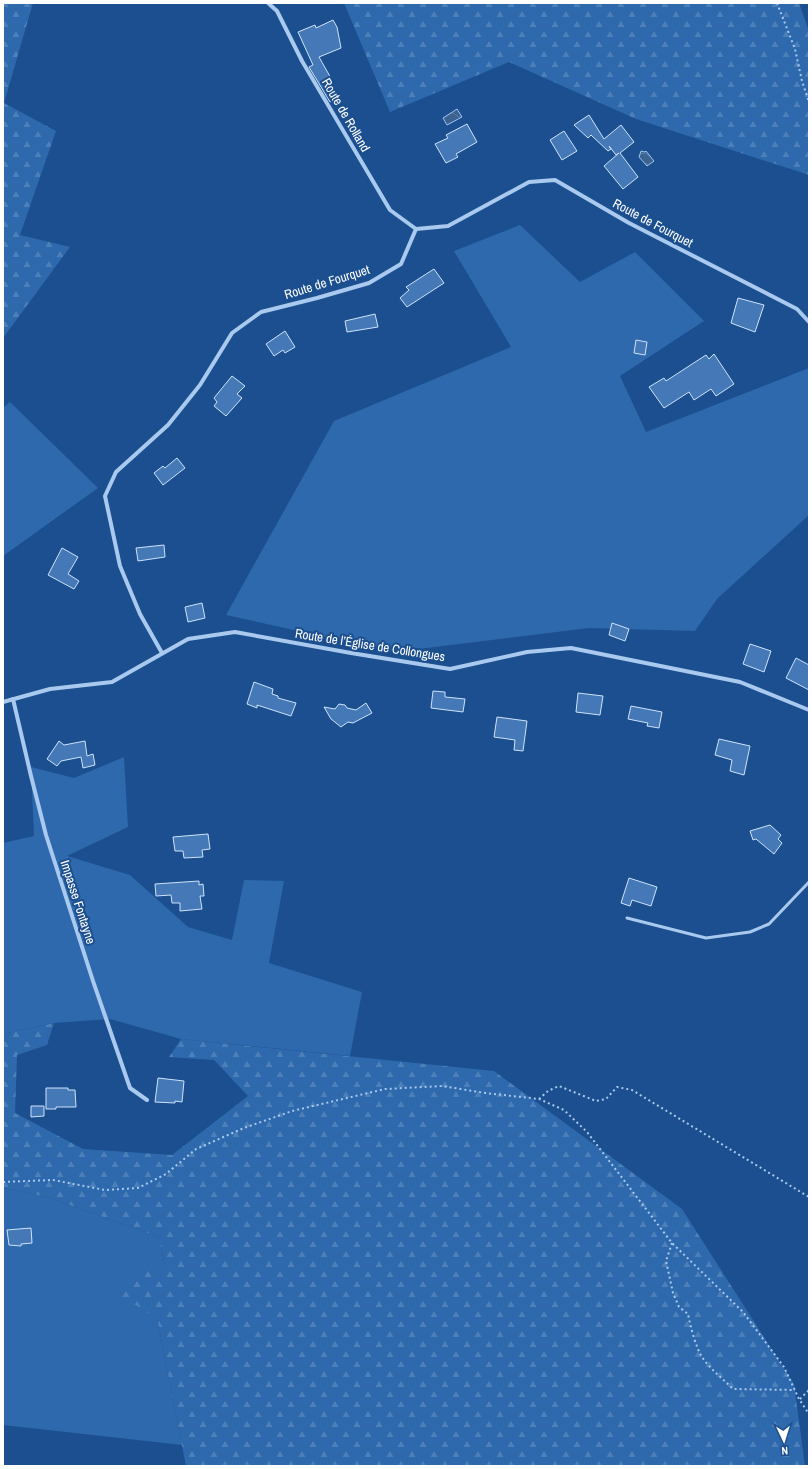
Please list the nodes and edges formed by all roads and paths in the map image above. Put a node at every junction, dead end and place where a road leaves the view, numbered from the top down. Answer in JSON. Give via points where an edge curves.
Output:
{"nodes":[{"id":1,"x":268,"y":3,"type":"edge"},
{"id":2,"x":777,"y":3,"type":"edge"},
{"id":3,"x":809,"y":102,"type":"edge"},
{"id":4,"x":416,"y":229,"type":"junction"},
{"id":5,"x":809,"y":322,"type":"edge"},
{"id":6,"x":162,"y":653,"type":"junction"},
{"id":7,"x":13,"y":699,"type":"junction"},
{"id":8,"x":3,"y":702,"type":"edge"},
{"id":9,"x":809,"y":710,"type":"edge"},
{"id":10,"x":809,"y":882,"type":"edge"},
{"id":11,"x":627,"y":918,"type":"dead end"},
{"id":12,"x":539,"y":1099,"type":"junction"},
{"id":13,"x":147,"y":1100,"type":"dead end"},
{"id":14,"x":3,"y":1182,"type":"edge"},
{"id":15,"x":809,"y":1197,"type":"edge"},
{"id":16,"x":672,"y":1243,"type":"junction"},
{"id":17,"x":795,"y":1390,"type":"junction"},
{"id":18,"x":809,"y":1390,"type":"edge"},
{"id":19,"x":799,"y":1399,"type":"junction"},
{"id":20,"x":809,"y":1414,"type":"edge"}],
"edges":[{"from":1,"to":4,"type":"street","name":"Route de Rolland","via":[[277,11],[302,61],[390,210]]},
{"from":2,"to":3,"type":"path","via":[[795,49]]},
{"from":4,"to":5,"type":"street","name":"Route de Fourquet","via":[[448,226],[529,182],[555,180],[629,223],[797,308]]},
{"from":4,"to":6,"type":"street","name":"Route de Fourquet","via":[[401,264],[368,283],[261,312],[232,333],[200,385],[168,425],[116,472],[105,496],[120,566],[140,614]]},
{"from":6,"to":7,"type":"street","name":"Route de l’Église de Collongues","via":[[112,682],[50,690]]},
{"from":6,"to":9,"type":"street","name":"Route de l’Église de Collongues","via":[[188,639],[235,632],[450,668],[527,652],[571,648],[740,682]]},
{"from":7,"to":8,"type":"street","name":"Route de l’Église de Collongues"},
{"from":7,"to":13,"type":"street","name":"Impasse Fontayne","via":[[46,835],[93,981],[130,1088]]},
{"from":10,"to":11,"type":"lane","via":[[769,924],[750,932],[706,938]]},
{"from":12,"to":14,"type":"path","via":[[442,1086],[385,1089],[292,1111],[244,1128],[196,1149],[166,1174],[138,1188],[105,1190],[53,1180]]},
{"from":12,"to":15,"type":"path","via":[[548,1090],[559,1086],[596,1101],[606,1099],[617,1087],[632,1090]]},
{"from":12,"to":16,"type":"path","via":[[564,1110],[587,1132]]},
{"from":16,"to":17,"type":"path","via":[[743,1312],[784,1367]]},
{"from":16,"to":17,"type":"path","via":[[666,1261],[673,1293],[679,1307],[688,1314],[701,1355],[711,1368],[733,1389]]},
{"from":17,"to":19,"type":"path"},
{"from":18,"to":19,"type":"path"},
{"from":19,"to":20,"type":"path"}]}
